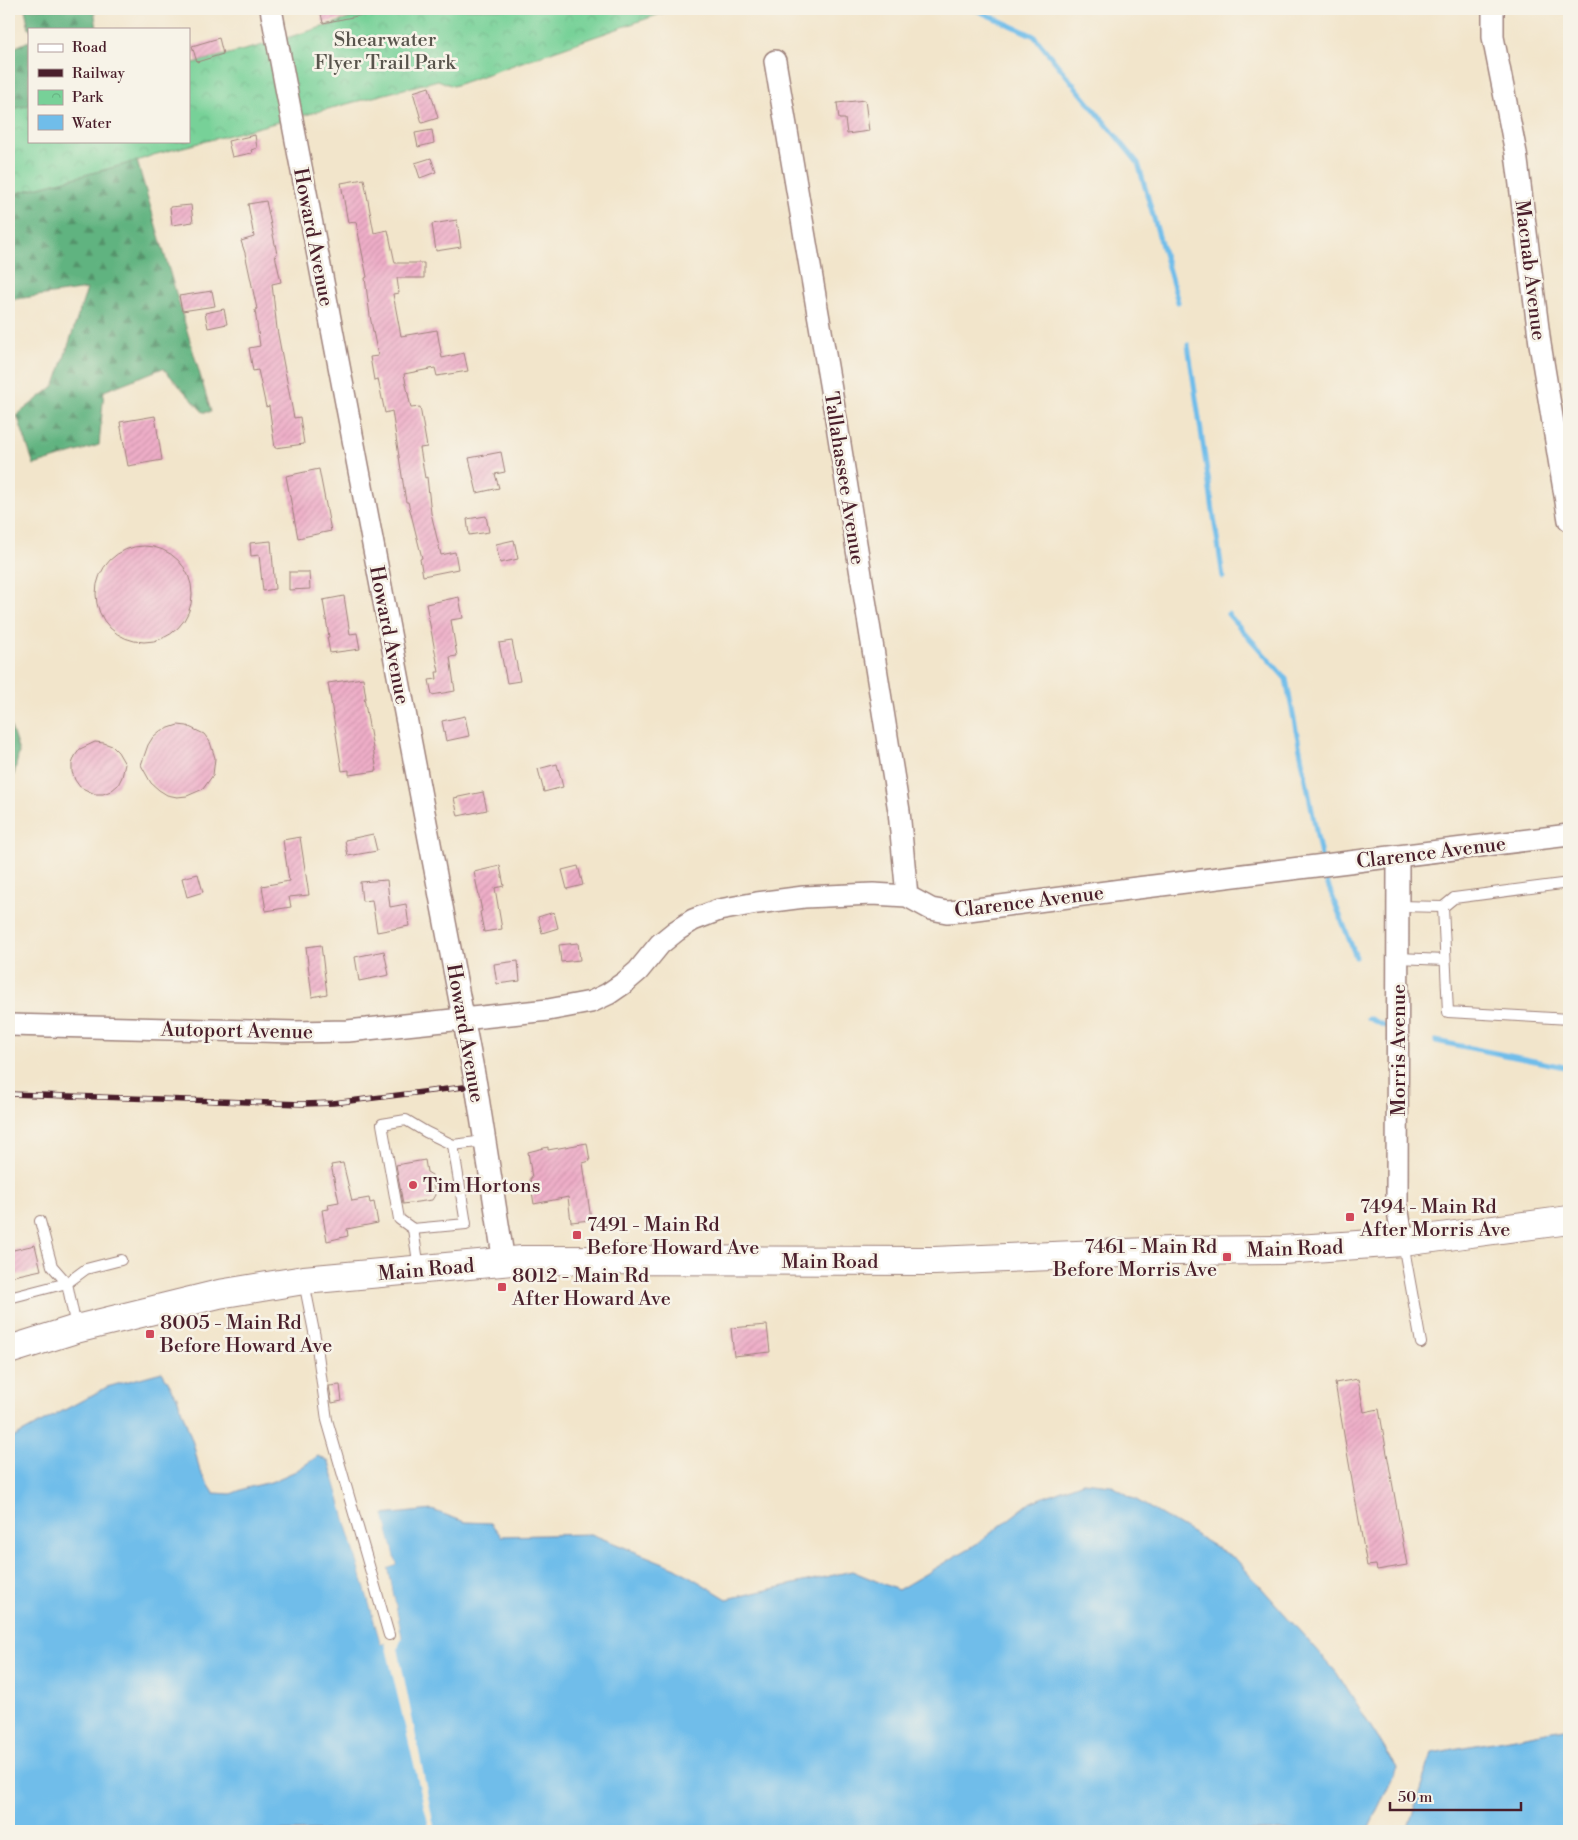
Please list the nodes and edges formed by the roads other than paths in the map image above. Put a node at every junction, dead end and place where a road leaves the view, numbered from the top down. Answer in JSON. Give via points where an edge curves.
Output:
{"nodes":[{"id":1,"x":271,"y":9,"type":"edge"},
{"id":2,"x":1490,"y":13,"type":"edge"},
{"id":3,"x":775,"y":61,"type":"dead end"},
{"id":4,"x":1569,"y":520,"type":"edge"},
{"id":5,"x":1569,"y":835,"type":"edge"},
{"id":6,"x":1398,"y":856,"type":"junction"},
{"id":7,"x":1569,"y":883,"type":"edge"},
{"id":8,"x":907,"y":896,"type":"junction"},
{"id":9,"x":1398,"y":906,"type":"junction"},
{"id":10,"x":1443,"y":907,"type":"junction"},
{"id":11,"x":1398,"y":958,"type":"junction"},
{"id":12,"x":1445,"y":960,"type":"junction"},
{"id":13,"x":1569,"y":1019,"type":"edge"},
{"id":14,"x":464,"y":1020,"type":"junction"},
{"id":15,"x":9,"y":1025,"type":"edge"},
{"id":16,"x":485,"y":1140,"type":"junction"},
{"id":17,"x":453,"y":1145,"type":"junction"},
{"id":18,"x":1569,"y":1220,"type":"edge"},
{"id":19,"x":40,"y":1221,"type":"dead end"},
{"id":20,"x":413,"y":1229,"type":"junction"},
{"id":21,"x":1403,"y":1242,"type":"junction"},
{"id":22,"x":121,"y":1260,"type":"dead end"},
{"id":23,"x":504,"y":1262,"type":"junction"},
{"id":24,"x":419,"y":1269,"type":"junction"},
{"id":25,"x":304,"y":1280,"type":"junction"},
{"id":26,"x":67,"y":1283,"type":"junction"},
{"id":27,"x":9,"y":1298,"type":"edge"},
{"id":28,"x":76,"y":1329,"type":"junction"},
{"id":29,"x":1421,"y":1343,"type":"dead end"},
{"id":30,"x":9,"y":1350,"type":"edge"},
{"id":31,"x":389,"y":1635,"type":"dead end"}],
"edges":[{"from":1,"to":14,"type":"street","name":"Howard Avenue"},
{"from":2,"to":4,"type":"street","name":"Macnab Avenue","via":[[1516,153],[1540,344]]},
{"from":3,"to":8,"type":"street","name":"Tallahassee Avenue","via":[[899,811]]},
{"from":5,"to":6,"type":"street","name":"Clarence Avenue"},
{"from":6,"to":8,"type":"street","name":"Clarence Avenue","via":[[961,911],[931,908]]},
{"from":6,"to":9,"type":"street","name":"Morris Avenue"},
{"from":7,"to":10,"type":"lane","via":[[1454,898]]},
{"from":8,"to":14,"type":"street","name":"Clarence Avenue","via":[[804,897],[712,912],[676,931],[624,984],[590,1002]]},
{"from":9,"to":10,"type":"lane"},
{"from":9,"to":11,"type":"street","name":"Morris Avenue"},
{"from":10,"to":12,"type":"lane"},
{"from":11,"to":12,"type":"lane"},
{"from":11,"to":21,"type":"street","name":"Morris Avenue","via":[[1397,1206]]},
{"from":12,"to":13,"type":"lane","via":[[1448,1012]]},
{"from":14,"to":15,"type":"street","name":"Autoport Avenue","via":[[348,1031],[295,1032]]},
{"from":14,"to":16,"type":"street","name":"Howard Avenue"},
{"from":16,"to":17,"type":"lane"},
{"from":16,"to":23,"type":"street","name":"Howard Avenue"},
{"from":17,"to":20,"type":"lane","via":[[466,1224]]},
{"from":17,"to":20,"type":"lane","via":[[406,1120],[382,1124],[399,1219]]},
{"from":18,"to":21,"type":"main road","name":"Main Road"},
{"from":19,"to":26,"type":"lane","via":[[52,1266]]},
{"from":20,"to":24,"type":"lane"},
{"from":21,"to":23,"type":"main road","name":"Main Road","via":[[1282,1250],[934,1261]]},
{"from":21,"to":29,"type":"lane"},
{"from":22,"to":26,"type":"lane","via":[[86,1270]]},
{"from":23,"to":24,"type":"main road","name":"Main Road"},
{"from":24,"to":25,"type":"main road","name":"Main Road"},
{"from":25,"to":28,"type":"main road","name":"Main Road","via":[[219,1294]]},
{"from":25,"to":31,"type":"lane","via":[[327,1420]]},
{"from":26,"to":27,"type":"lane"},
{"from":26,"to":28,"type":"lane"},
{"from":28,"to":30,"type":"main road","name":"Main Road"}]}
